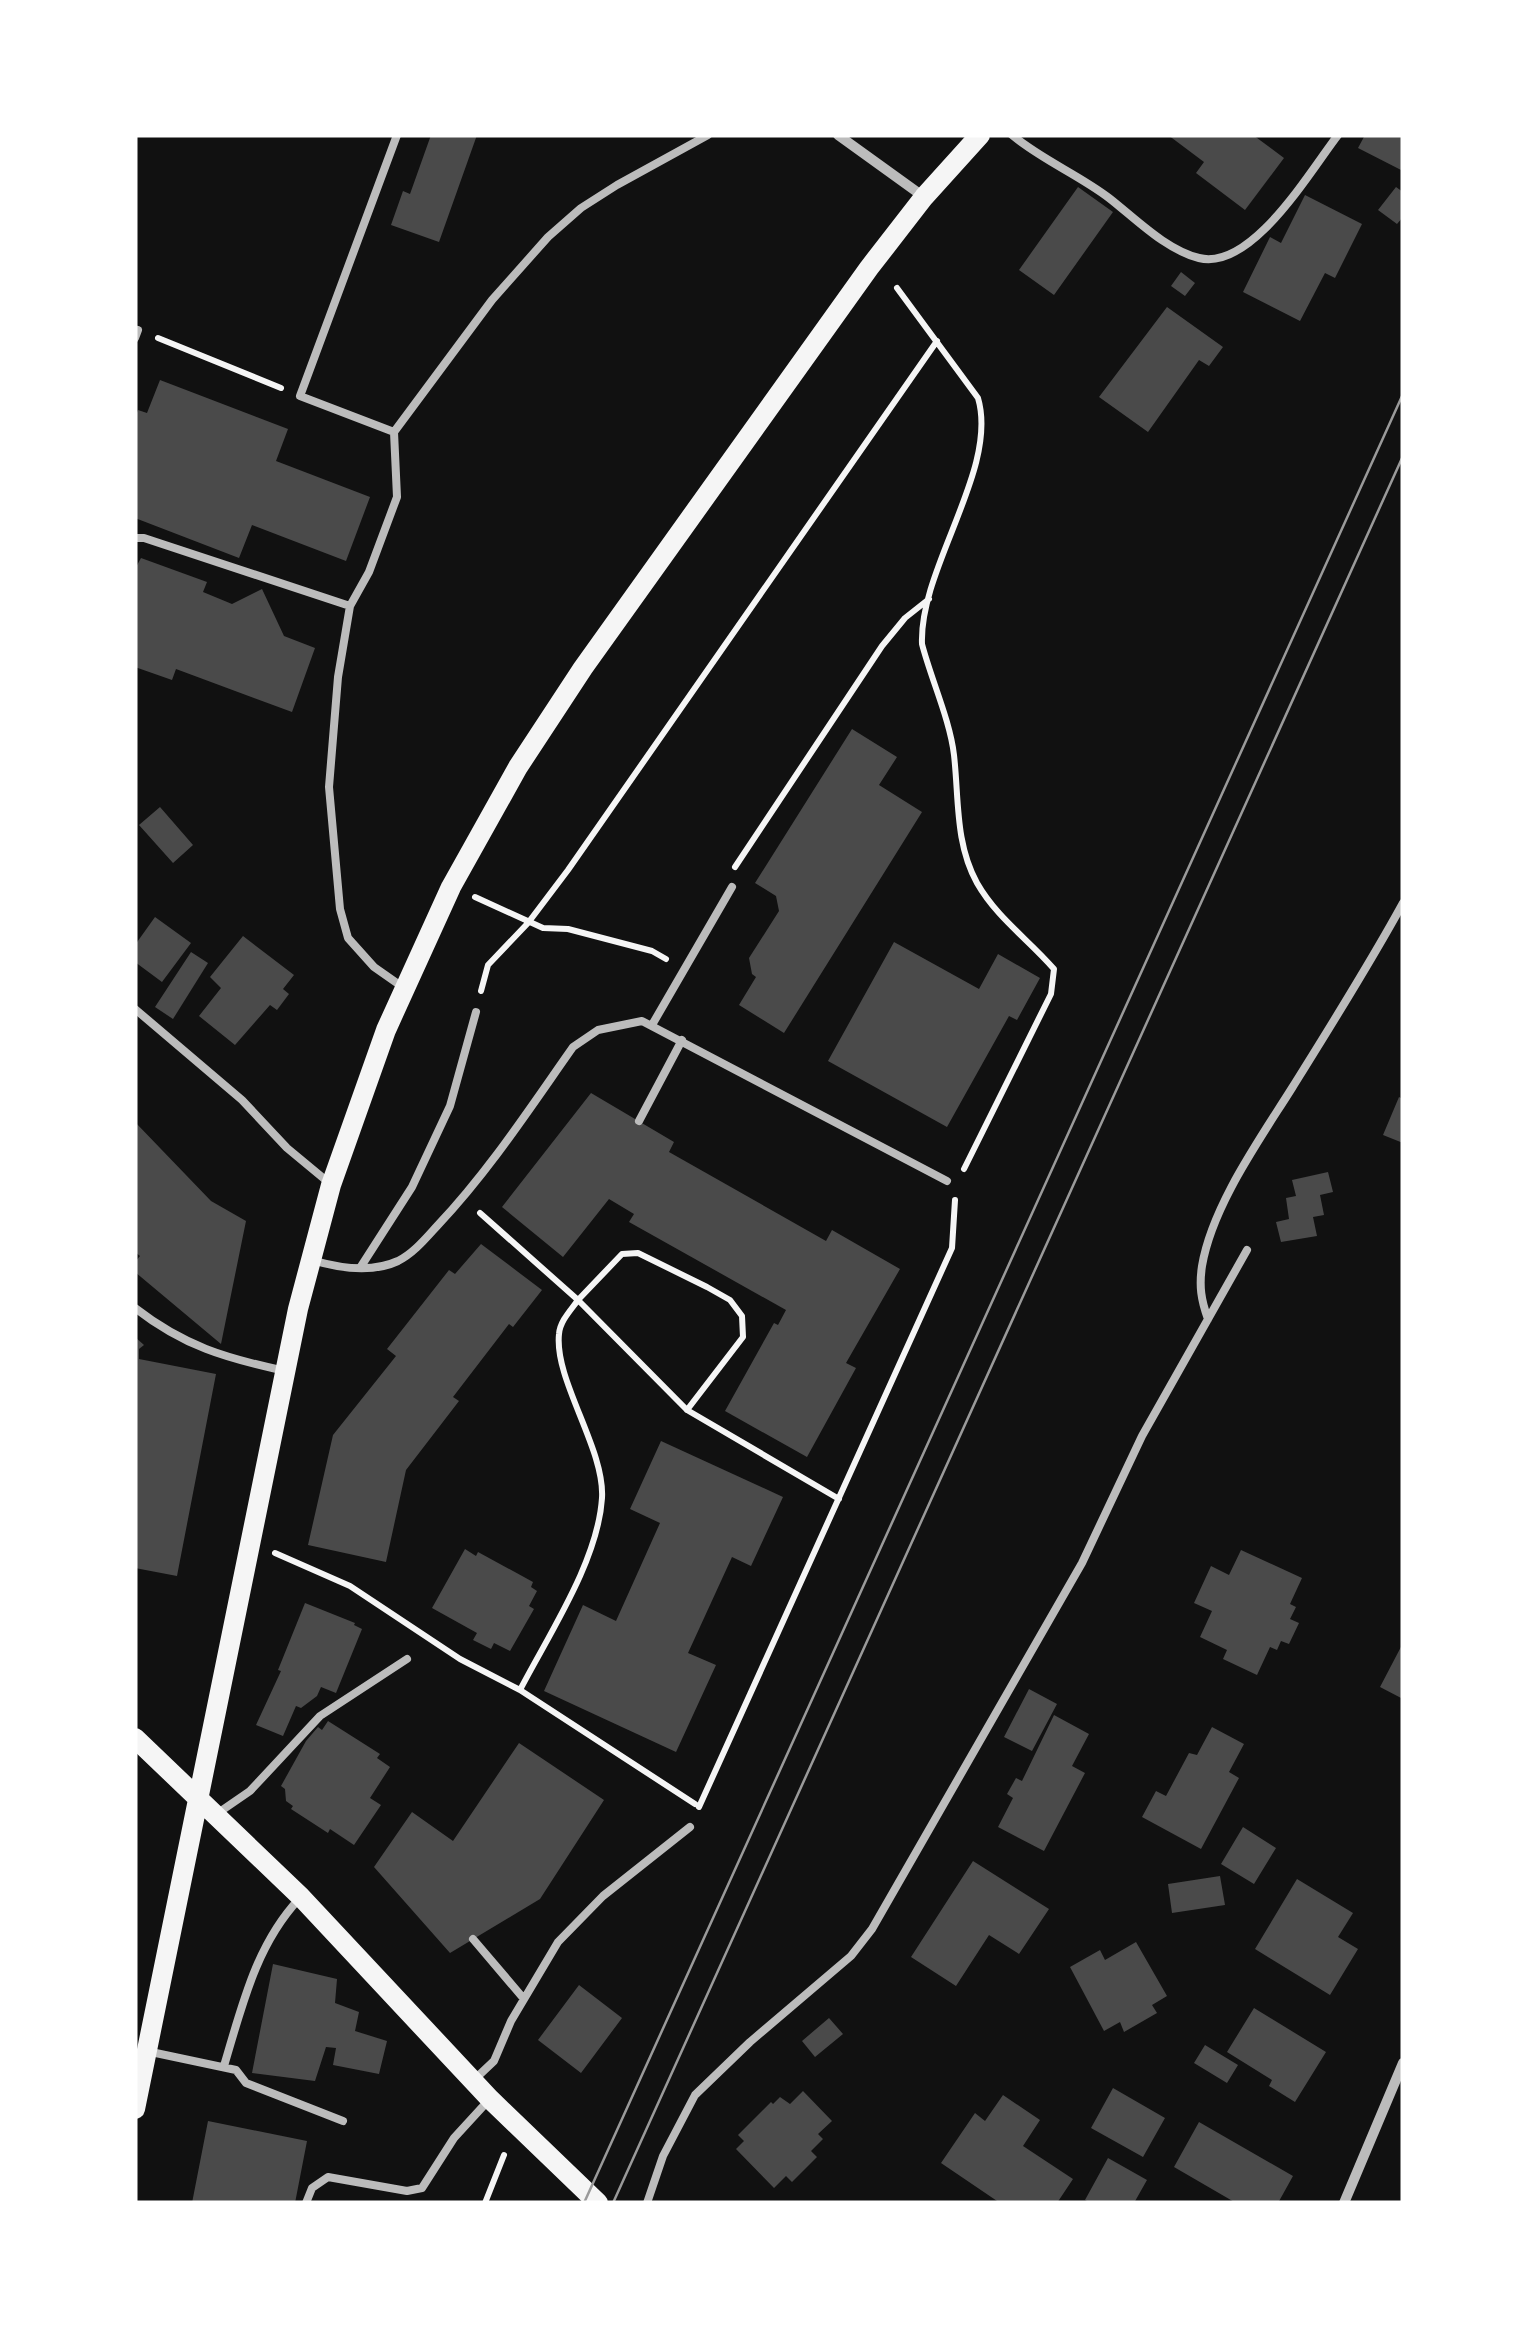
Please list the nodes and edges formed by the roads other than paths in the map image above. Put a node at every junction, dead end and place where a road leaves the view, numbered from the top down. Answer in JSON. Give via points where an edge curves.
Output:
{"nodes":[{"id":1,"x":398,"y":135,"type":"edge"},
{"id":2,"x":708,"y":135,"type":"edge"},
{"id":3,"x":838,"y":135,"type":"edge"},
{"id":4,"x":980,"y":135,"type":"edge"},
{"id":5,"x":1012,"y":135,"type":"edge"},
{"id":6,"x":1338,"y":135,"type":"edge"},
{"id":7,"x":924,"y":196,"type":"junction"},
{"id":8,"x":394,"y":432,"type":"junction"},
{"id":9,"x":135,"y":538,"type":"edge"},
{"id":10,"x":350,"y":606,"type":"junction"},
{"id":11,"x":732,"y":888,"type":"dead end"},
{"id":12,"x":1403,"y":904,"type":"edge"},
{"id":13,"x":404,"y":988,"type":"junction"},
{"id":14,"x":135,"y":1009,"type":"edge"},
{"id":15,"x":476,"y":1012,"type":"road end"},
{"id":16,"x":652,"y":1024,"type":"junction"},
{"id":17,"x":682,"y":1040,"type":"junction"},
{"id":18,"x":639,"y":1120,"type":"dead end"},
{"id":19,"x":951,"y":1184,"type":"road end"},
{"id":20,"x":331,"y":1185,"type":"junction"},
{"id":21,"x":1247,"y":1250,"type":"dead end"},
{"id":22,"x":310,"y":1260,"type":"junction"},
{"id":23,"x":360,"y":1268,"type":"junction"},
{"id":24,"x":135,"y":1308,"type":"edge"},
{"id":25,"x":1208,"y":1319,"type":"junction"},
{"id":26,"x":285,"y":1371,"type":"junction"},
{"id":27,"x":407,"y":1659,"type":"dead end"},
{"id":28,"x":135,"y":1738,"type":"edge"},
{"id":29,"x":197,"y":1800,"type":"junction"},
{"id":30,"x":214,"y":1816,"type":"junction"},
{"id":31,"x":690,"y":1827,"type":"road end"},
{"id":32,"x":300,"y":1898,"type":"junction"},
{"id":33,"x":472,"y":1939,"type":"dead end"},
{"id":34,"x":524,"y":1999,"type":"junction"},
{"id":35,"x":146,"y":2051,"type":"junction"},
{"id":36,"x":1403,"y":2063,"type":"edge"},
{"id":37,"x":224,"y":2066,"type":"junction"},
{"id":38,"x":473,"y":2081,"type":"junction"},
{"id":39,"x":490,"y":2099,"type":"junction"},
{"id":40,"x":135,"y":2110,"type":"edge"},
{"id":41,"x":343,"y":2121,"type":"dead end"},
{"id":42,"x":306,"y":2203,"type":"edge"},
{"id":43,"x":598,"y":2203,"type":"edge"},
{"id":44,"x":647,"y":2203,"type":"edge"},
{"id":45,"x":1344,"y":2203,"type":"edge"}],
"edges":[{"from":1,"to":8,"type":"lane","via":[[300,396]]},
{"from":2,"to":8,"type":"lane","via":[[581,208],[548,238],[470,327]]},
{"from":3,"to":7,"type":"street"},
{"from":4,"to":7,"type":"main road"},
{"from":5,"to":6,"type":"lane","via":[[1171,245],[1202,259],[1254,241]]},
{"from":7,"to":13,"type":"main road","via":[[545,724],[472,846]]},
{"from":8,"to":10,"type":"lane","via":[[396,497]]},
{"from":9,"to":10,"type":"lane"},
{"from":10,"to":13,"type":"lane","via":[[329,786],[340,909],[356,948]]},
{"from":11,"to":16,"type":"lane"},
{"from":12,"to":25,"type":"lane","via":[[1246,1161],[1218,1219],[1202,1264],[1200,1296]]},
{"from":13,"to":20,"type":"main road"},
{"from":14,"to":20,"type":"lane"},
{"from":15,"to":23,"type":"lane","via":[[450,1106],[412,1188]]},
{"from":16,"to":17,"type":"lane"},
{"from":16,"to":23,"type":"lane","via":[[598,1030],[573,1047],[464,1198],[415,1249],[397,1261]]},
{"from":17,"to":18,"type":"lane"},
{"from":17,"to":19,"type":"lane"},
{"from":20,"to":22,"type":"main road"},
{"from":21,"to":25,"type":"lane"},
{"from":22,"to":23,"type":"lane"},
{"from":22,"to":26,"type":"main road"},
{"from":24,"to":26,"type":"lane","via":[[168,1334],[212,1354]]},
{"from":25,"to":44,"type":"lane","via":[[1082,1563],[872,1929],[851,1956],[695,2095]]},
{"from":26,"to":29,"type":"main road"},
{"from":27,"to":30,"type":"lane","via":[[320,1716],[250,1792]]},
{"from":28,"to":29,"type":"main road"},
{"from":29,"to":30,"type":"main road"},
{"from":29,"to":35,"type":"main road"},
{"from":30,"to":32,"type":"main road"},
{"from":31,"to":34,"type":"lane","via":[[603,1896],[558,1942]]},
{"from":32,"to":37,"type":"lane","via":[[279,1920],[253,1972]]},
{"from":32,"to":38,"type":"main road"},
{"from":33,"to":34,"type":"lane"},
{"from":34,"to":38,"type":"lane","via":[[494,2061]]},
{"from":35,"to":37,"type":"lane"},
{"from":35,"to":40,"type":"main road"},
{"from":36,"to":45,"type":"street"},
{"from":37,"to":41,"type":"lane","via":[[246,2084]]},
{"from":38,"to":39,"type":"main road"},
{"from":39,"to":42,"type":"lane","via":[[422,2188],[328,2177],[312,2188]]},
{"from":39,"to":43,"type":"main road"}]}
